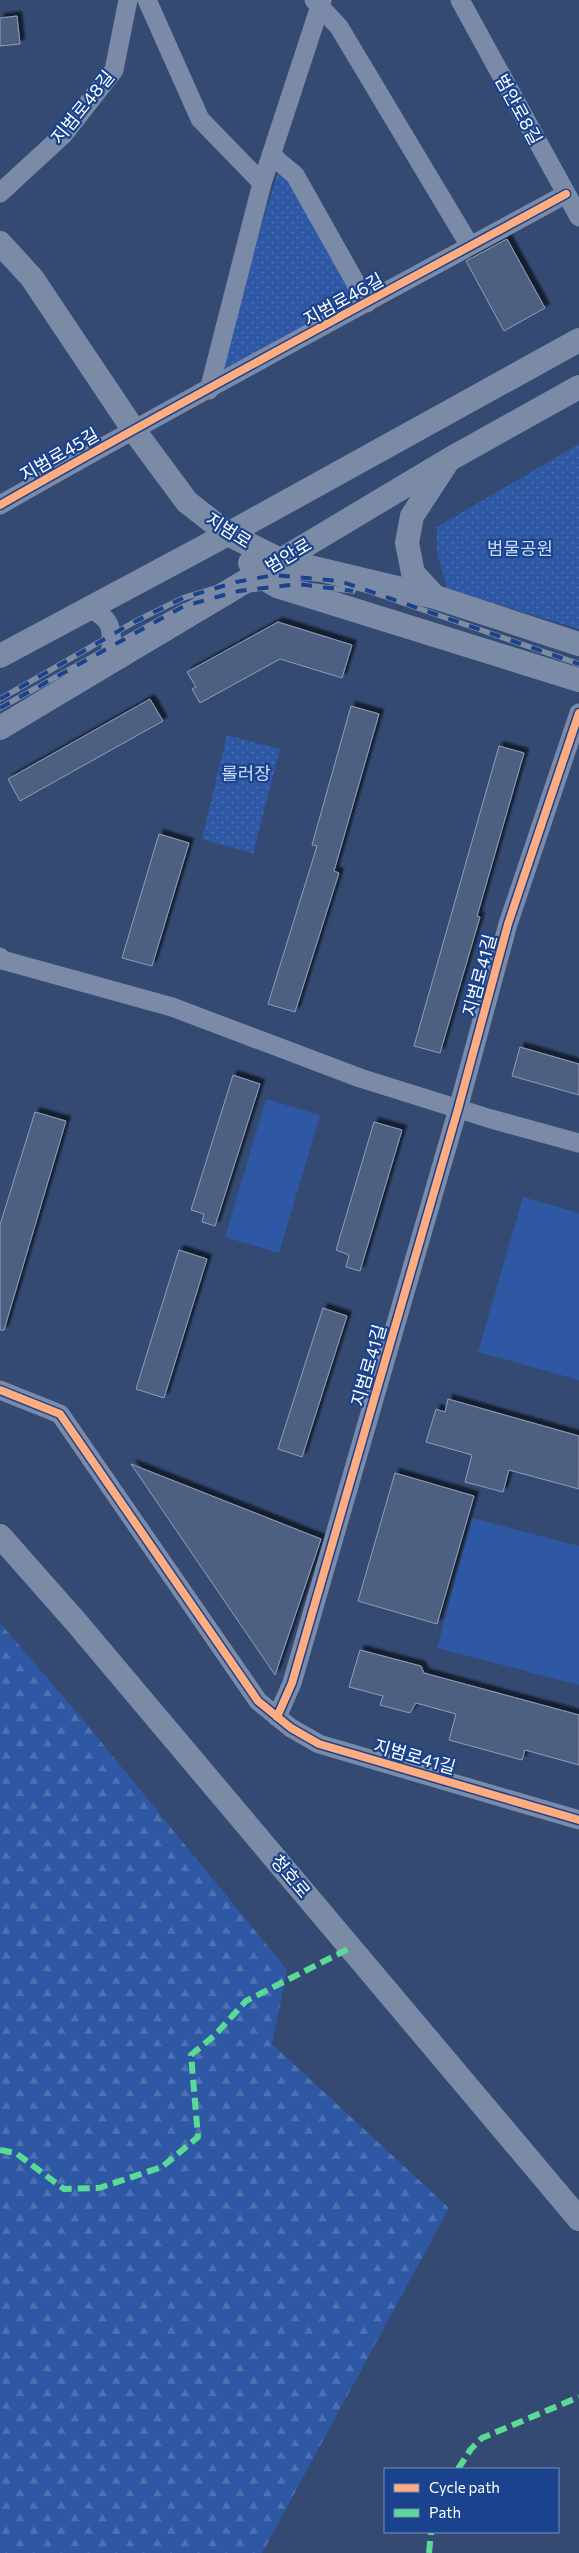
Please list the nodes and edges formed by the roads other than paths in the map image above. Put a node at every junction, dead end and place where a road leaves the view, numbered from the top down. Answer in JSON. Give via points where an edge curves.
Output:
{"nodes":[{"id":1,"x":128,"y":0,"type":"edge"},
{"id":2,"x":147,"y":0,"type":"edge"},
{"id":3,"x":460,"y":0,"type":"edge"},
{"id":4,"x":319,"y":2,"type":"edge"},
{"id":5,"x":271,"y":155,"type":"junction"},
{"id":6,"x":262,"y":183,"type":"junction"},
{"id":7,"x":0,"y":193,"type":"edge"},
{"id":8,"x":566,"y":194,"type":"junction"},
{"id":9,"x":579,"y":217,"type":"edge"},
{"id":10,"x":0,"y":243,"type":"edge"},
{"id":11,"x":470,"y":246,"type":"junction"},
{"id":12,"x":367,"y":303,"type":"junction"},
{"id":13,"x":579,"y":340,"type":"edge"},
{"id":14,"x":579,"y":387,"type":"edge"},
{"id":15,"x":209,"y":390,"type":"junction"},
{"id":16,"x":133,"y":429,"type":"junction"},
{"id":17,"x":450,"y":459,"type":"junction"},
{"id":18,"x":2,"y":499,"type":"edge"},
{"id":19,"x":228,"y":534,"type":"junction"},
{"id":20,"x":280,"y":560,"type":"junction"},
{"id":21,"x":257,"y":574,"type":"junction"},
{"id":22,"x":435,"y":597,"type":"junction"},
{"id":23,"x":87,"y":607,"type":"junction"},
{"id":24,"x":579,"y":644,"type":"edge"},
{"id":25,"x":0,"y":656,"type":"edge"},
{"id":26,"x":110,"y":664,"type":"junction"},
{"id":27,"x":579,"y":680,"type":"edge"},
{"id":28,"x":579,"y":713,"type":"edge"},
{"id":29,"x":0,"y":728,"type":"edge"},
{"id":30,"x":0,"y":957,"type":"edge"},
{"id":31,"x":458,"y":1108,"type":"junction"},
{"id":32,"x":579,"y":1143,"type":"edge"},
{"id":33,"x":0,"y":1390,"type":"edge"},
{"id":34,"x":0,"y":1536,"type":"edge"},
{"id":35,"x":277,"y":1717,"type":"junction"},
{"id":36,"x":579,"y":1820,"type":"edge"},
{"id":37,"x":579,"y":2219,"type":"edge"}],
"edges":[{"from":1,"to":7,"type":"street","name":"지범로48길","via":[[114,70],[64,134]]},
{"from":2,"to":6,"type":"street","via":[[200,119]]},
{"from":3,"to":8,"type":"street","name":"범안로8길"},
{"from":4,"to":5,"type":"street"},
{"from":4,"to":11,"type":"street","via":[[339,27]]},
{"from":5,"to":6,"type":"street"},
{"from":5,"to":12,"type":"street","name":"지범로46길","via":[[295,174]]},
{"from":6,"to":15,"type":"street"},
{"from":8,"to":9,"type":"street","name":"범안로8길"},
{"from":8,"to":11,"type":"street","name":"지범로46길"},
{"from":10,"to":16,"type":"main road","name":"지범로","via":[[32,278]]},
{"from":11,"to":12,"type":"street","name":"지범로46길"},
{"from":12,"to":15,"type":"street","name":"지범로46길"},
{"from":13,"to":19,"type":"main road"},
{"from":14,"to":17,"type":"main road","name":"범안로"},
{"from":15,"to":16,"type":"street","name":"지범로46길"},
{"from":16,"to":18,"type":"street","name":"지범로45길"},
{"from":16,"to":19,"type":"main road","name":"지범로","via":[[187,502]]},
{"from":17,"to":20,"type":"main road","name":"범안로"},
{"from":17,"to":22,"type":"main road","via":[[412,516],[407,543],[413,573]]},
{"from":19,"to":20,"type":"main road","name":"지범로"},
{"from":19,"to":21,"type":"main road"},
{"from":19,"to":23,"type":"main road"},
{"from":20,"to":21,"type":"main road","name":"범안로"},
{"from":20,"to":22,"type":"main road","name":"지범로"},
{"from":21,"to":26,"type":"main road","name":"범안로"},
{"from":21,"to":27,"type":"main road","via":[[277,586]]},
{"from":22,"to":24,"type":"main road","name":"지범로"},
{"from":23,"to":25,"type":"main road"},
{"from":23,"to":26,"type":"street","via":[[104,615],[111,629]]},
{"from":26,"to":29,"type":"main road","name":"범안로"},
{"from":28,"to":31,"type":"street","name":"지범로41길","via":[[508,924]]},
{"from":30,"to":31,"type":"street","via":[[172,1007],[360,1078]]},
{"from":31,"to":32,"type":"street"},
{"from":31,"to":35,"type":"street","name":"지범로41길","via":[[295,1674]]},
{"from":33,"to":35,"type":"street","via":[[60,1414],[258,1701]]},
{"from":34,"to":37,"type":"main road","name":"청호로","via":[[134,1690]]},
{"from":35,"to":36,"type":"street","name":"지범로41길","via":[[319,1744]]}]}
